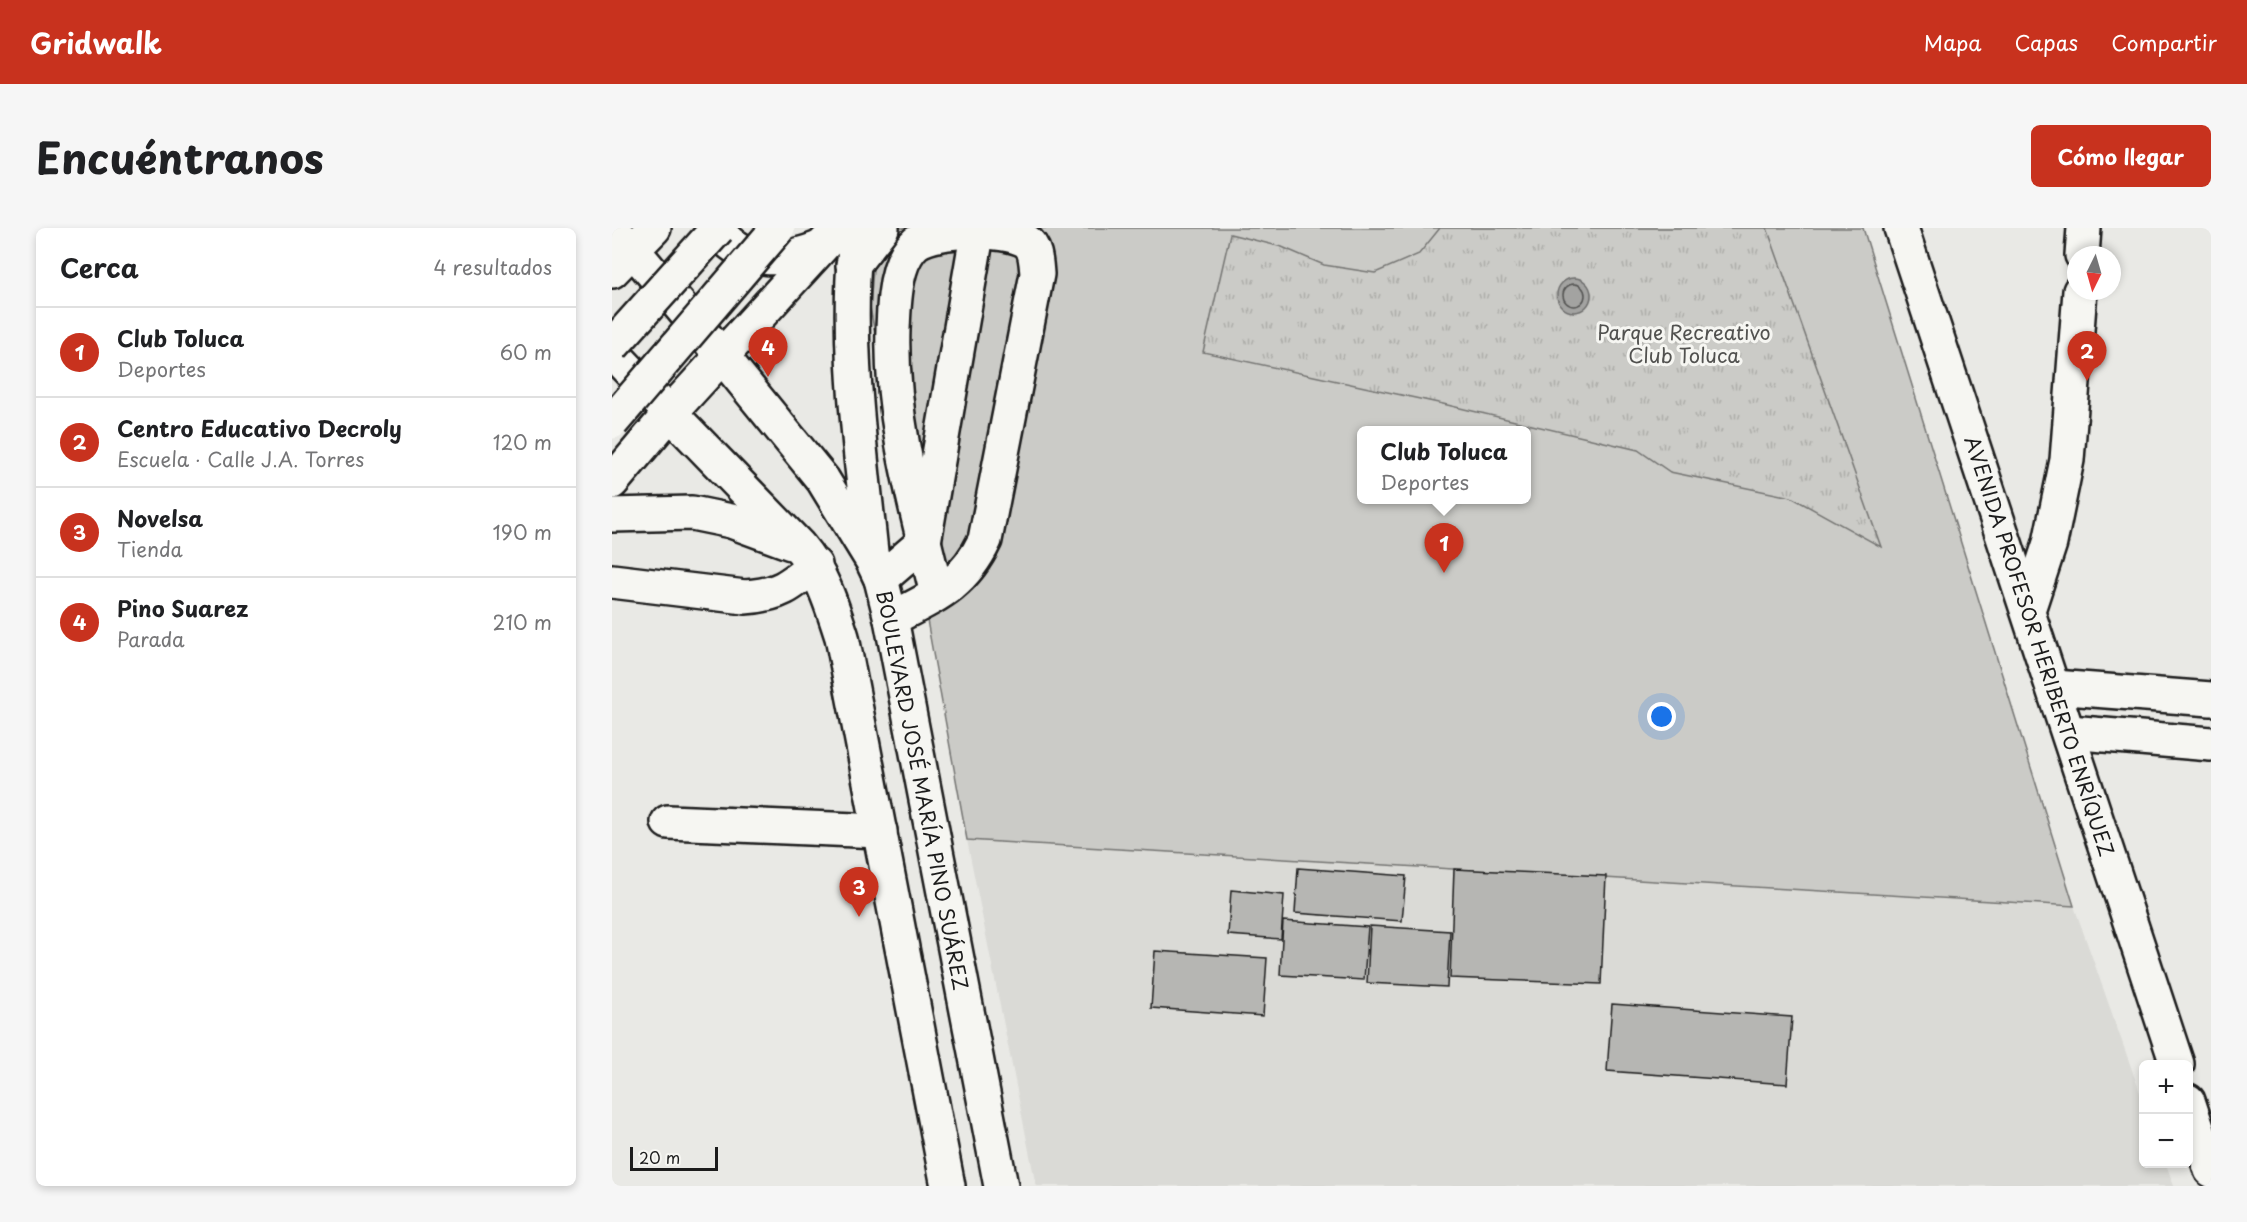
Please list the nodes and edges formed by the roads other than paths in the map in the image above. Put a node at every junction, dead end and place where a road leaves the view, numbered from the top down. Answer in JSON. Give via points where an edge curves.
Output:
{"nodes":[{"id":1,"x":717,"y":228,"type":"edge"},
{"id":2,"x":778,"y":228,"type":"edge"},
{"id":3,"x":857,"y":228,"type":"edge"},
{"id":4,"x":882,"y":228,"type":"edge"},
{"id":5,"x":1901,"y":228,"type":"edge"},
{"id":6,"x":2084,"y":228,"type":"edge"},
{"id":7,"x":978,"y":229,"type":"edge"},
{"id":8,"x":829,"y":238,"type":"edge"},
{"id":9,"x":628,"y":245,"type":"edge"},
{"id":10,"x":2083,"y":246,"type":"edge"},
{"id":11,"x":853,"y":265,"type":"junction"},
{"id":12,"x":2079,"y":300,"type":"edge"},
{"id":13,"x":612,"y":346,"type":"edge"},
{"id":14,"x":612,"y":352,"type":"edge"},
{"id":15,"x":723,"y":357,"type":"junction"},
{"id":16,"x":670,"y":413,"type":"junction"},
{"id":17,"x":612,"y":422,"type":"edge"},
{"id":18,"x":612,"y":482,"type":"edge"},
{"id":19,"x":612,"y":515,"type":"edge"},
{"id":20,"x":924,"y":542,"type":"junction"},
{"id":21,"x":807,"y":555,"type":"junction"},
{"id":22,"x":876,"y":570,"type":"junction"},
{"id":23,"x":612,"y":581,"type":"edge"},
{"id":24,"x":937,"y":594,"type":"junction"},
{"id":25,"x":2028,"y":610,"type":"junction"},
{"id":26,"x":891,"y":619,"type":"junction"},
{"id":27,"x":2054,"y":687,"type":"junction"},
{"id":28,"x":2211,"y":699,"type":"edge"},
{"id":29,"x":2069,"y":732,"type":"junction"},
{"id":30,"x":2211,"y":744,"type":"edge"},
{"id":31,"x":669,"y":822,"type":"dead end"},
{"id":32,"x":880,"y":831,"type":"junction"},
{"id":33,"x":2175,"y":1060,"type":"edge"},
{"id":34,"x":2192,"y":1114,"type":"edge"},
{"id":35,"x":2211,"y":1170,"type":"edge"},
{"id":36,"x":948,"y":1186,"type":"edge"},
{"id":37,"x":1001,"y":1186,"type":"edge"}],
"edges":[{"from":1,"to":8,"type":"main road","via":[[730,243],[758,257],[787,259]]},
{"from":1,"to":13,"type":"main road","bridge":true},
{"from":2,"to":17,"type":"main road","bridge":true},
{"from":3,"to":11,"type":"main road"},
{"from":4,"to":11,"type":"main road"},
{"from":5,"to":25,"type":"main road","name":"AVENIDA PROFESOR HERIBERTO ENRÍQUEZ"},
{"from":6,"to":10,"type":"main road"},
{"from":7,"to":20,"type":"main road"},
{"from":7,"to":20,"type":"main road","via":[[937,233],[916,243],[907,253],[894,294],[892,364],[896,410]]},
{"from":7,"to":24,"type":"main road","via":[[1011,233],[1028,242],[1037,274],[985,540],[962,578]]},
{"from":8,"to":15,"type":"main road"},
{"from":9,"to":15,"type":"main road","name":"BOULEVARD JOSÉ MARÍA PINO SUÁREZ"},
{"from":11,"to":22,"type":"main road","via":[[852,358]]},
{"from":12,"to":25,"type":"main road","via":[[2067,460],[2050,543]]},
{"from":14,"to":16,"type":"main road"},
{"from":15,"to":16,"type":"main road"},
{"from":15,"to":22,"type":"main road","name":"BOULEVARD JOSÉ MARÍA PINO SUÁREZ","via":[[823,480]]},
{"from":16,"to":18,"type":"main road"},
{"from":16,"to":21,"type":"main road"},
{"from":19,"to":21,"type":"main road","via":[[692,513],[731,521]]},
{"from":20,"to":22,"type":"main road"},
{"from":20,"to":24,"type":"main road"},
{"from":21,"to":23,"type":"main road","via":[[780,592],[763,596]]},
{"from":21,"to":32,"type":"main road","via":[[824,583],[842,636]]},
{"from":22,"to":26,"type":"main road","name":"BOULEVARD JOSÉ MARÍA PINO SUÁREZ"},
{"from":24,"to":26,"type":"main road"},
{"from":25,"to":27,"type":"main road","name":"AVENIDA PROFESOR HERIBERTO ENRÍQUEZ"},
{"from":26,"to":37,"type":"main road","name":"BOULEVARD JOSÉ MARÍA PINO SUÁREZ"},
{"from":27,"to":28,"type":"main road"},
{"from":27,"to":29,"type":"main road","name":"AVENIDA PROFESOR HERIBERTO ENRÍQUEZ"},
{"from":29,"to":30,"type":"main road"},
{"from":29,"to":33,"type":"main road","name":"AVENIDA PROFESOR HERIBERTO ENRÍQUEZ"},
{"from":31,"to":32,"type":"main road"},
{"from":32,"to":36,"type":"main road"},
{"from":34,"to":35,"type":"main road"}]}
